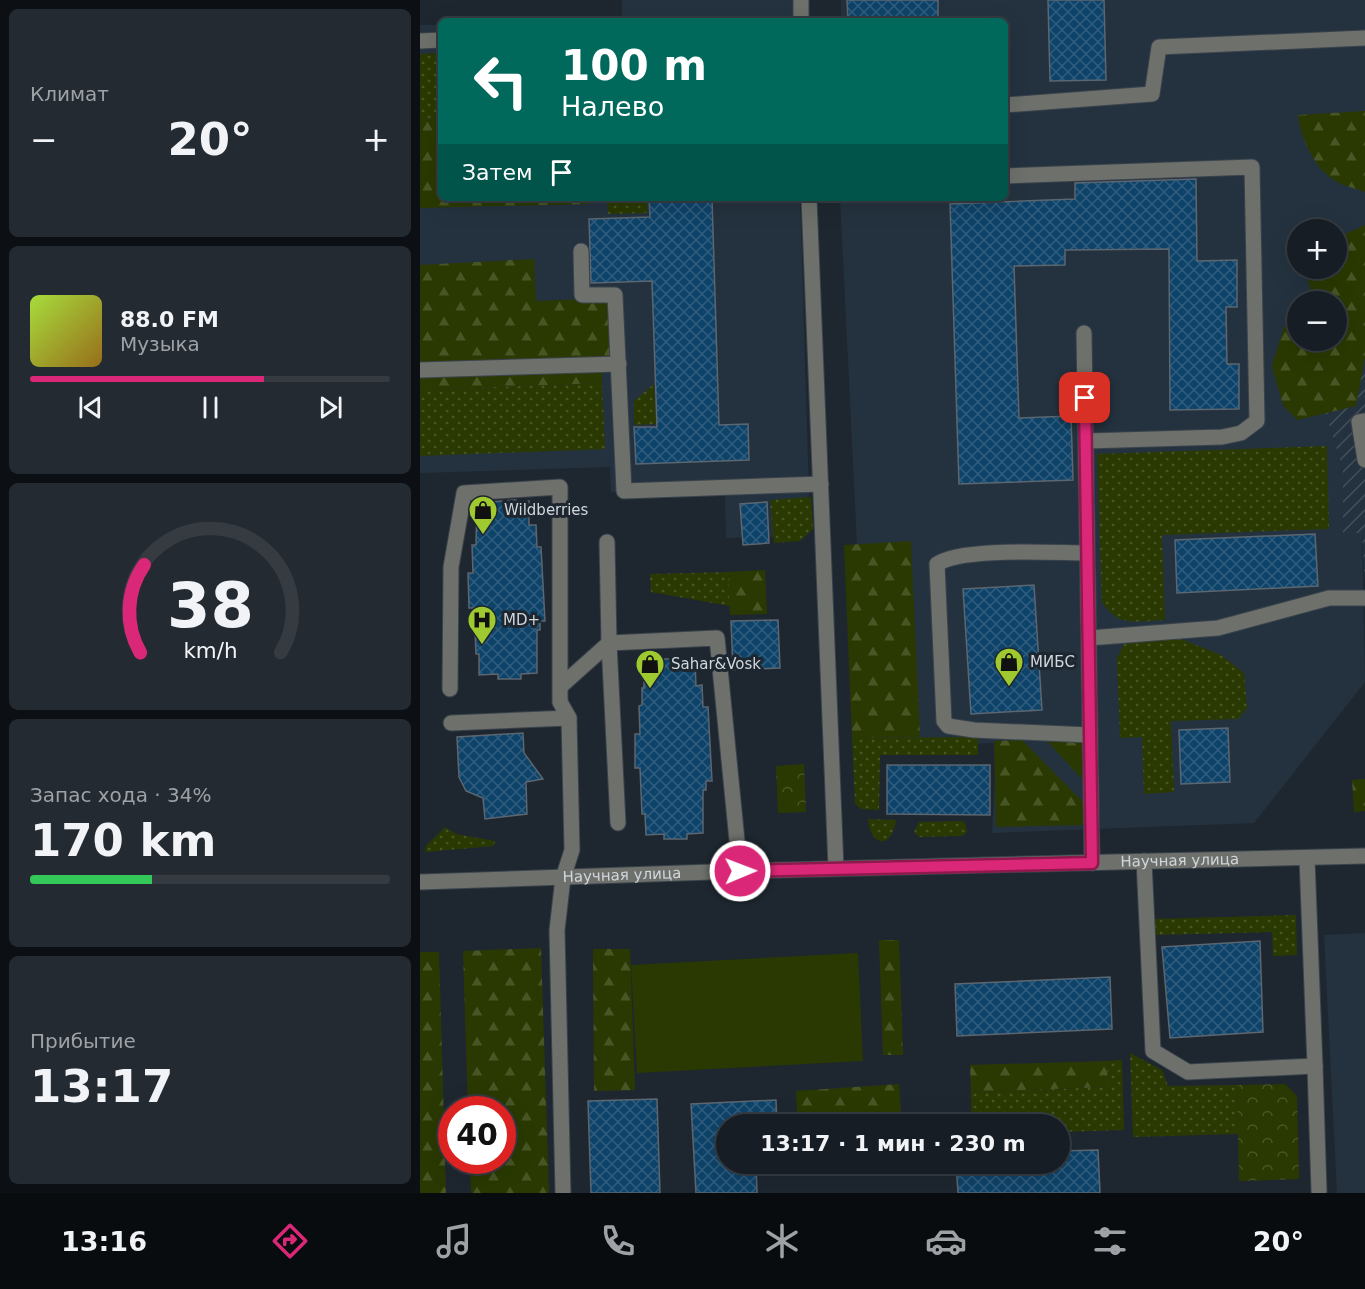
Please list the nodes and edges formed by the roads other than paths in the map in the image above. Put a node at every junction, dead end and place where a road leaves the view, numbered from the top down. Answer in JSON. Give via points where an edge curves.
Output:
{"nodes":[{"id":1,"x":801,"y":0,"type":"edge"},
{"id":2,"x":801,"y":18,"type":"edge"},
{"id":3,"x":1365,"y":39,"type":"edge"},
{"id":4,"x":420,"y":40,"type":"edge"},
{"id":5,"x":438,"y":40,"type":"edge"},
{"id":6,"x":1008,"y":105,"type":"edge"},
{"id":7,"x":1008,"y":176,"type":"edge"},
{"id":8,"x":809,"y":201,"type":"edge"},
{"id":9,"x":581,"y":251,"type":"dead end"},
{"id":10,"x":1084,"y":333,"type":"dead end"},
{"id":11,"x":619,"y":364,"type":"junction"},
{"id":12,"x":420,"y":370,"type":"edge"},
{"id":13,"x":1365,"y":421,"type":"edge"},
{"id":14,"x":1086,"y":441,"type":"junction"},
{"id":15,"x":1365,"y":460,"type":"edge"},
{"id":16,"x":821,"y":484,"type":"junction"},
{"id":17,"x":608,"y":542,"type":"dead end"},
{"id":18,"x":1087,"y":553,"type":"junction"},
{"id":19,"x":1365,"y":598,"type":"edge"},
{"id":20,"x":1089,"y":638,"type":"junction"},
{"id":21,"x":609,"y":643,"type":"junction"},
{"id":22,"x":561,"y":686,"type":"junction"},
{"id":23,"x":450,"y":689,"type":"dead end"},
{"id":24,"x":569,"y":718,"type":"junction"},
{"id":25,"x":451,"y":723,"type":"dead end"},
{"id":26,"x":1090,"y":735,"type":"junction"},
{"id":27,"x":618,"y":823,"type":"dead end"},
{"id":28,"x":1365,"y":856,"type":"edge"},
{"id":29,"x":1307,"y":859,"type":"junction"},
{"id":30,"x":1144,"y":861,"type":"junction"},
{"id":31,"x":1092,"y":863,"type":"junction"},
{"id":32,"x":836,"y":868,"type":"junction"},
{"id":33,"x":740,"y":871,"type":"junction"},
{"id":34,"x":563,"y":878,"type":"junction"},
{"id":35,"x":420,"y":882,"type":"edge"},
{"id":36,"x":1316,"y":1066,"type":"junction"},
{"id":37,"x":1319,"y":1191,"type":"dead end"},
{"id":38,"x":563,"y":1193,"type":"edge"}],
"edges":[{"from":1,"to":2,"type":"street"},
{"from":3,"to":6,"type":"street","via":[[1159,47],[1152,94]]},
{"from":4,"to":5,"type":"street"},
{"from":7,"to":14,"type":"street","via":[[1252,167],[1257,421],[1241,433],[1222,437]]},
{"from":8,"to":16,"type":"street"},
{"from":9,"to":11,"type":"street","via":[[582,295],[615,295]]},
{"from":10,"to":14,"type":"street"},
{"from":11,"to":12,"type":"street"},
{"from":11,"to":16,"type":"street","via":[[624,490]]},
{"from":13,"to":15,"type":"street","via":[[1359,422]]},
{"from":14,"to":18,"type":"street"},
{"from":16,"to":32,"type":"street"},
{"from":17,"to":21,"type":"street"},
{"from":18,"to":20,"type":"street"},
{"from":18,"to":26,"type":"street","via":[[972,555],[947,558],[937,564],[944,720],[948,726]]},
{"from":19,"to":20,"type":"street","via":[[1329,598],[1218,628]]},
{"from":20,"to":26,"type":"street"},
{"from":21,"to":22,"type":"street"},
{"from":21,"to":27,"type":"street"},
{"from":21,"to":33,"type":"street","via":[[717,638]]},
{"from":22,"to":23,"type":"street","via":[[560,487],[464,493],[451,567]]},
{"from":22,"to":24,"type":"street","via":[[560,702]]},
{"from":24,"to":25,"type":"street"},
{"from":24,"to":34,"type":"street","via":[[572,850]]},
{"from":26,"to":31,"type":"street"},
{"from":28,"to":29,"type":"street","name":"Научная улица"},
{"from":29,"to":30,"type":"street","name":"Научная улица"},
{"from":29,"to":36,"type":"street"},
{"from":30,"to":31,"type":"street","name":"Научная улица"},
{"from":30,"to":36,"type":"street","via":[[1153,1051],[1188,1072]]},
{"from":31,"to":32,"type":"street","name":"Научная улица"},
{"from":32,"to":33,"type":"street","name":"Научная улица"},
{"from":33,"to":34,"type":"street","name":"Научная улица"},
{"from":34,"to":35,"type":"street","name":"Научная улица"},
{"from":34,"to":38,"type":"street","via":[[557,930]]},
{"from":36,"to":37,"type":"street"}]}
